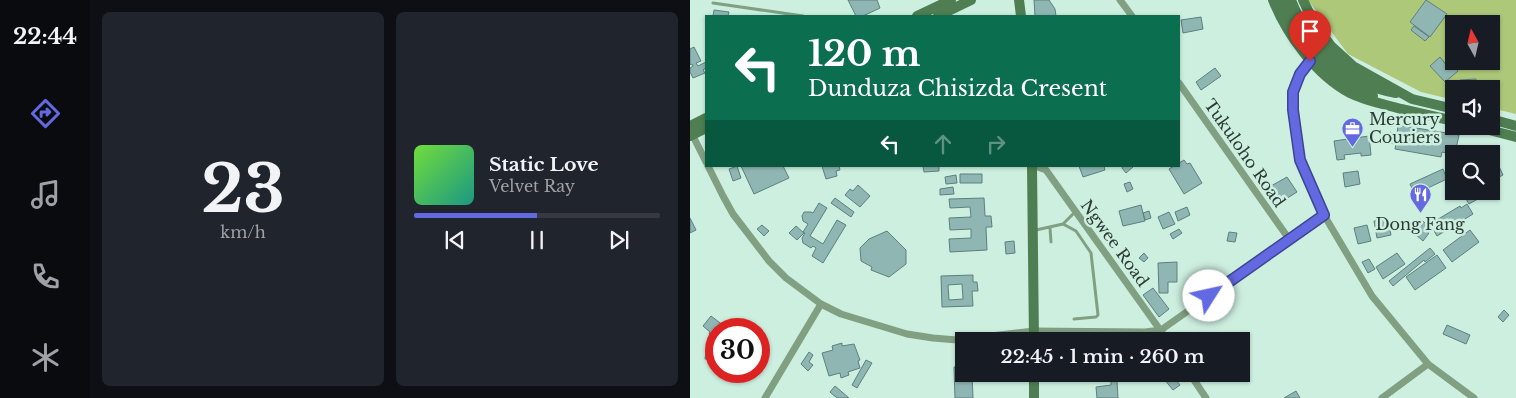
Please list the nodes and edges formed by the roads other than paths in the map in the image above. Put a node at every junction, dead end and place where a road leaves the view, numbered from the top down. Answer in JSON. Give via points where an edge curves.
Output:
{"nodes":[{"id":1,"x":951,"y":0,"type":"edge"},
{"id":2,"x":971,"y":0,"type":"edge"},
{"id":3,"x":1019,"y":0,"type":"edge"},
{"id":4,"x":1120,"y":0,"type":"edge"},
{"id":5,"x":1272,"y":0,"type":"edge"},
{"id":6,"x":1283,"y":0,"type":"edge"},
{"id":7,"x":1291,"y":0,"type":"edge"},
{"id":8,"x":1302,"y":0,"type":"edge"},
{"id":9,"x":713,"y":2,"type":"dead end"},
{"id":10,"x":797,"y":15,"type":"edge"},
{"id":11,"x":919,"y":15,"type":"edge"},
{"id":12,"x":940,"y":15,"type":"edge"},
{"id":13,"x":1021,"y":15,"type":"edge"},
{"id":14,"x":1131,"y":15,"type":"edge"},
{"id":15,"x":1310,"y":61,"type":"junction"},
{"id":16,"x":1180,"y":84,"type":"edge"},
{"id":17,"x":1400,"y":93,"type":"junction"},
{"id":18,"x":1392,"y":106,"type":"junction"},
{"id":19,"x":1445,"y":107,"type":"edge"},
{"id":20,"x":705,"y":119,"type":"edge"},
{"id":21,"x":1445,"y":119,"type":"edge"},
{"id":22,"x":1500,"y":122,"type":"edge"},
{"id":23,"x":1516,"y":126,"type":"edge"},
{"id":24,"x":705,"y":128,"type":"edge"},
{"id":25,"x":691,"y":131,"type":"edge"},
{"id":26,"x":1500,"y":133,"type":"edge"},
{"id":27,"x":1516,"y":137,"type":"edge"},
{"id":28,"x":705,"y":160,"type":"edge"},
{"id":29,"x":708,"y":167,"type":"edge"},
{"id":30,"x":1034,"y":167,"type":"edge"},
{"id":31,"x":1037,"y":167,"type":"edge"},
{"id":32,"x":1075,"y":212,"type":"junction"},
{"id":33,"x":1324,"y":215,"type":"junction"},
{"id":34,"x":1063,"y":224,"type":"junction"},
{"id":35,"x":1050,"y":228,"type":"junction"},
{"id":36,"x":1033,"y":230,"type":"junction"},
{"id":37,"x":1288,"y":239,"type":"junction"},
{"id":38,"x":1051,"y":242,"type":"dead end"},
{"id":39,"x":821,"y":304,"type":"junction"},
{"id":40,"x":1074,"y":319,"type":"dead end"},
{"id":41,"x":1161,"y":330,"type":"junction"},
{"id":42,"x":1034,"y":332,"type":"edge"},
{"id":43,"x":1146,"y":332,"type":"edge"},
{"id":44,"x":955,"y":340,"type":"edge"},
{"id":45,"x":1428,"y":364,"type":"junction"},
{"id":46,"x":1034,"y":382,"type":"edge"},
{"id":47,"x":1195,"y":382,"type":"edge"},
{"id":48,"x":765,"y":398,"type":"edge"},
{"id":49,"x":1034,"y":398,"type":"edge"},
{"id":50,"x":1206,"y":398,"type":"edge"},
{"id":51,"x":1382,"y":398,"type":"edge"},
{"id":52,"x":1474,"y":398,"type":"edge"}],
"edges":[{"from":1,"to":11,"type":"main road"},
{"from":2,"to":12,"type":"main road"},
{"from":3,"to":13,"type":"main road"},
{"from":4,"to":14,"type":"street"},
{"from":5,"to":15,"type":"main road"},
{"from":6,"to":18,"type":"main road","via":[[1306,45],[1336,73]]},
{"from":7,"to":17,"type":"main road","via":[[1312,40],[1340,67],[1364,83]]},
{"from":8,"to":17,"type":"main road","via":[[1331,46],[1353,66]]},
{"from":9,"to":10,"type":"lane"},
{"from":15,"to":18,"type":"main road","via":[[1350,93],[1370,102]]},
{"from":15,"to":33,"type":"street","via":[[1300,74],[1293,92],[1293,110],[1300,160]]},
{"from":16,"to":37,"type":"street","name":"Tukuloho Road"},
{"from":17,"to":19,"type":"main road"},
{"from":18,"to":21,"type":"main road"},
{"from":20,"to":25,"type":"main road"},
{"from":22,"to":23,"type":"main road"},
{"from":24,"to":25,"type":"main road"},
{"from":25,"to":28,"type":"street"},
{"from":26,"to":27,"type":"main road"},
{"from":29,"to":39,"type":"street","via":[[733,214],[754,243],[786,278]]},
{"from":30,"to":36,"type":"main road"},
{"from":31,"to":32,"type":"street","name":"Ngwee Road","via":[[1046,170]]},
{"from":32,"to":34,"type":"lane"},
{"from":32,"to":41,"type":"street","name":"Ngwee Road"},
{"from":33,"to":37,"type":"street"},
{"from":33,"to":45,"type":"street","via":[[1372,296]]},
{"from":34,"to":35,"type":"lane"},
{"from":34,"to":40,"type":"lane","via":[[1076,231],[1091,253],[1098,315]]},
{"from":35,"to":36,"type":"lane"},
{"from":35,"to":38,"type":"lane"},
{"from":36,"to":42,"type":"main road"},
{"from":37,"to":41,"type":"street"},
{"from":39,"to":44,"type":"street","via":[[841,314],[907,334]]},
{"from":39,"to":48,"type":"street"},
{"from":41,"to":43,"type":"street"},
{"from":45,"to":51,"type":"street"},
{"from":45,"to":52,"type":"street"},
{"from":46,"to":49,"type":"main road"},
{"from":47,"to":50,"type":"street"}]}
